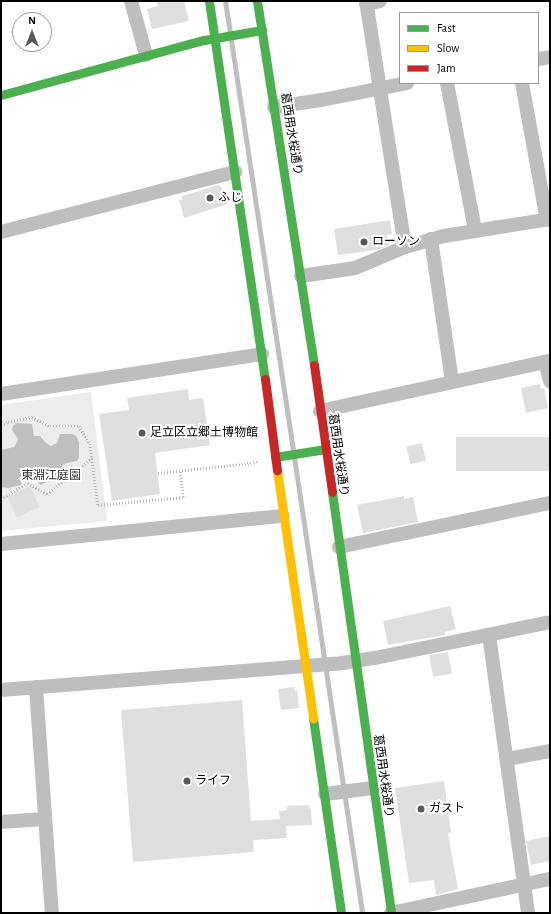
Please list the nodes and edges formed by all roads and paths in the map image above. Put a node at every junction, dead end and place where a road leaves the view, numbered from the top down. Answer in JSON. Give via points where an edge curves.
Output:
{"nodes":[{"id":1,"x":130,"y":1,"type":"edge"},
{"id":2,"x":209,"y":1,"type":"edge"},
{"id":3,"x":257,"y":1,"type":"edge"},
{"id":4,"x":380,"y":1,"type":"edge"},
{"id":5,"x":366,"y":2,"type":"edge"},
{"id":6,"x":262,"y":30,"type":"junction"},
{"id":7,"x":219,"y":36,"type":"junction"},
{"id":8,"x":146,"y":55,"type":"junction"},
{"id":9,"x":550,"y":57,"type":"edge"},
{"id":10,"x":539,"y":59,"type":"edge"},
{"id":11,"x":401,"y":84,"type":"edge"},
{"id":12,"x":447,"y":84,"type":"edge"},
{"id":13,"x":522,"y":84,"type":"edge"},
{"id":14,"x":379,"y":88,"type":"junction"},
{"id":15,"x":1,"y":95,"type":"edge"},
{"id":16,"x":274,"y":107,"type":"junction"},
{"id":17,"x":235,"y":172,"type":"junction"},
{"id":18,"x":549,"y":220,"type":"edge"},
{"id":19,"x":475,"y":230,"type":"junction"},
{"id":20,"x":1,"y":232,"type":"edge"},
{"id":21,"x":431,"y":239,"type":"junction"},
{"id":22,"x":405,"y":246,"type":"junction"},
{"id":23,"x":301,"y":276,"type":"junction"},
{"id":24,"x":262,"y":354,"type":"junction"},
{"id":25,"x":548,"y":361,"type":"edge"},
{"id":26,"x":452,"y":381,"type":"junction"},
{"id":27,"x":550,"y":381,"type":"edge"},
{"id":28,"x":1,"y":394,"type":"edge"},
{"id":29,"x":320,"y":411,"type":"junction"},
{"id":30,"x":1,"y":425,"type":"edge"},
{"id":31,"x":325,"y":449,"type":"junction"},
{"id":32,"x":276,"y":457,"type":"junction"},
{"id":33,"x":92,"y":458,"type":"junction"},
{"id":34,"x":262,"y":462,"type":"dead end"},
{"id":35,"x":180,"y":471,"type":"junction"},
{"id":36,"x":158,"y":473,"type":"dead end"},
{"id":37,"x":1,"y":499,"type":"edge"},
{"id":38,"x":550,"y":502,"type":"edge"},
{"id":39,"x":283,"y":516,"type":"junction"},
{"id":40,"x":1,"y":544,"type":"edge"},
{"id":41,"x":339,"y":547,"type":"junction"},
{"id":42,"x":550,"y":622,"type":"edge"},
{"id":43,"x":489,"y":635,"type":"junction"},
{"id":44,"x":348,"y":662,"type":"junction"},
{"id":45,"x":309,"y":666,"type":"junction"},
{"id":46,"x":36,"y":687,"type":"junction"},
{"id":47,"x":1,"y":690,"type":"edge"},
{"id":48,"x":550,"y":751,"type":"edge"},
{"id":49,"x":507,"y":760,"type":"junction"},
{"id":50,"x":366,"y":789,"type":"junction"},
{"id":51,"x":328,"y":794,"type":"junction"},
{"id":52,"x":44,"y":818,"type":"junction"},
{"id":53,"x":1,"y":822,"type":"edge"},
{"id":54,"x":550,"y":879,"type":"edge"},
{"id":55,"x":525,"y":885,"type":"junction"},
{"id":56,"x":52,"y":913,"type":"edge"},
{"id":57,"x":341,"y":913,"type":"edge"},
{"id":58,"x":391,"y":913,"type":"edge"},
{"id":59,"x":528,"y":913,"type":"edge"}],
"edges":[{"from":1,"to":8,"type":"street"},
{"from":2,"to":7,"type":"street"},
{"from":3,"to":6,"type":"street","name":"葛西用水桜通り"},
{"from":4,"to":5,"type":"street"},
{"from":5,"to":14,"type":"street"},
{"from":6,"to":7,"type":"street"},
{"from":6,"to":16,"type":"street","name":"葛西用水桜通り"},
{"from":7,"to":8,"type":"street"},
{"from":7,"to":17,"type":"street"},
{"from":8,"to":15,"type":"street"},
{"from":9,"to":10,"type":"street"},
{"from":11,"to":14,"type":"street"},
{"from":12,"to":19,"type":"street"},
{"from":13,"to":18,"type":"street"},
{"from":14,"to":16,"type":"street"},
{"from":14,"to":22,"type":"street"},
{"from":16,"to":23,"type":"street","name":"葛西用水桜通り"},
{"from":17,"to":20,"type":"street"},
{"from":17,"to":24,"type":"street"},
{"from":18,"to":19,"type":"street"},
{"from":19,"to":21,"type":"street"},
{"from":21,"to":22,"type":"street"},
{"from":21,"to":26,"type":"street"},
{"from":22,"to":23,"type":"street","via":[[355,268]]},
{"from":23,"to":29,"type":"street","name":"葛西用水桜通り"},
{"from":24,"to":28,"type":"street"},
{"from":24,"to":32,"type":"street"},
{"from":25,"to":26,"type":"street"},
{"from":25,"to":27,"type":"street"},
{"from":26,"to":29,"type":"street"},
{"from":29,"to":31,"type":"street","name":"葛西用水桜通り"},
{"from":30,"to":33,"type":"path","via":[[32,418],[50,426],[79,426],[90,444]]},
{"from":31,"to":32,"type":"street"},
{"from":31,"to":41,"type":"street","name":"葛西用水桜通り"},
{"from":32,"to":39,"type":"street"},
{"from":33,"to":35,"type":"path","via":[[98,505],[183,497]]},
{"from":33,"to":37,"type":"path","via":[[47,494],[28,483]]},
{"from":34,"to":35,"type":"path"},
{"from":35,"to":36,"type":"path"},
{"from":38,"to":41,"type":"street"},
{"from":39,"to":40,"type":"street"},
{"from":39,"to":45,"type":"street"},
{"from":41,"to":44,"type":"street","name":"葛西用水桜通り"},
{"from":42,"to":43,"type":"street"},
{"from":43,"to":44,"type":"street"},
{"from":43,"to":49,"type":"street"},
{"from":44,"to":45,"type":"street"},
{"from":44,"to":50,"type":"street","name":"葛西用水桜通り"},
{"from":45,"to":46,"type":"street"},
{"from":45,"to":51,"type":"street"},
{"from":46,"to":47,"type":"street"},
{"from":46,"to":52,"type":"street"},
{"from":48,"to":49,"type":"street"},
{"from":49,"to":55,"type":"street"},
{"from":50,"to":51,"type":"street"},
{"from":50,"to":58,"type":"street","name":"葛西用水桜通り"},
{"from":51,"to":57,"type":"street"},
{"from":52,"to":53,"type":"street"},
{"from":52,"to":56,"type":"street"},
{"from":54,"to":55,"type":"street"},
{"from":55,"to":58,"type":"street"},
{"from":55,"to":59,"type":"street"}]}
